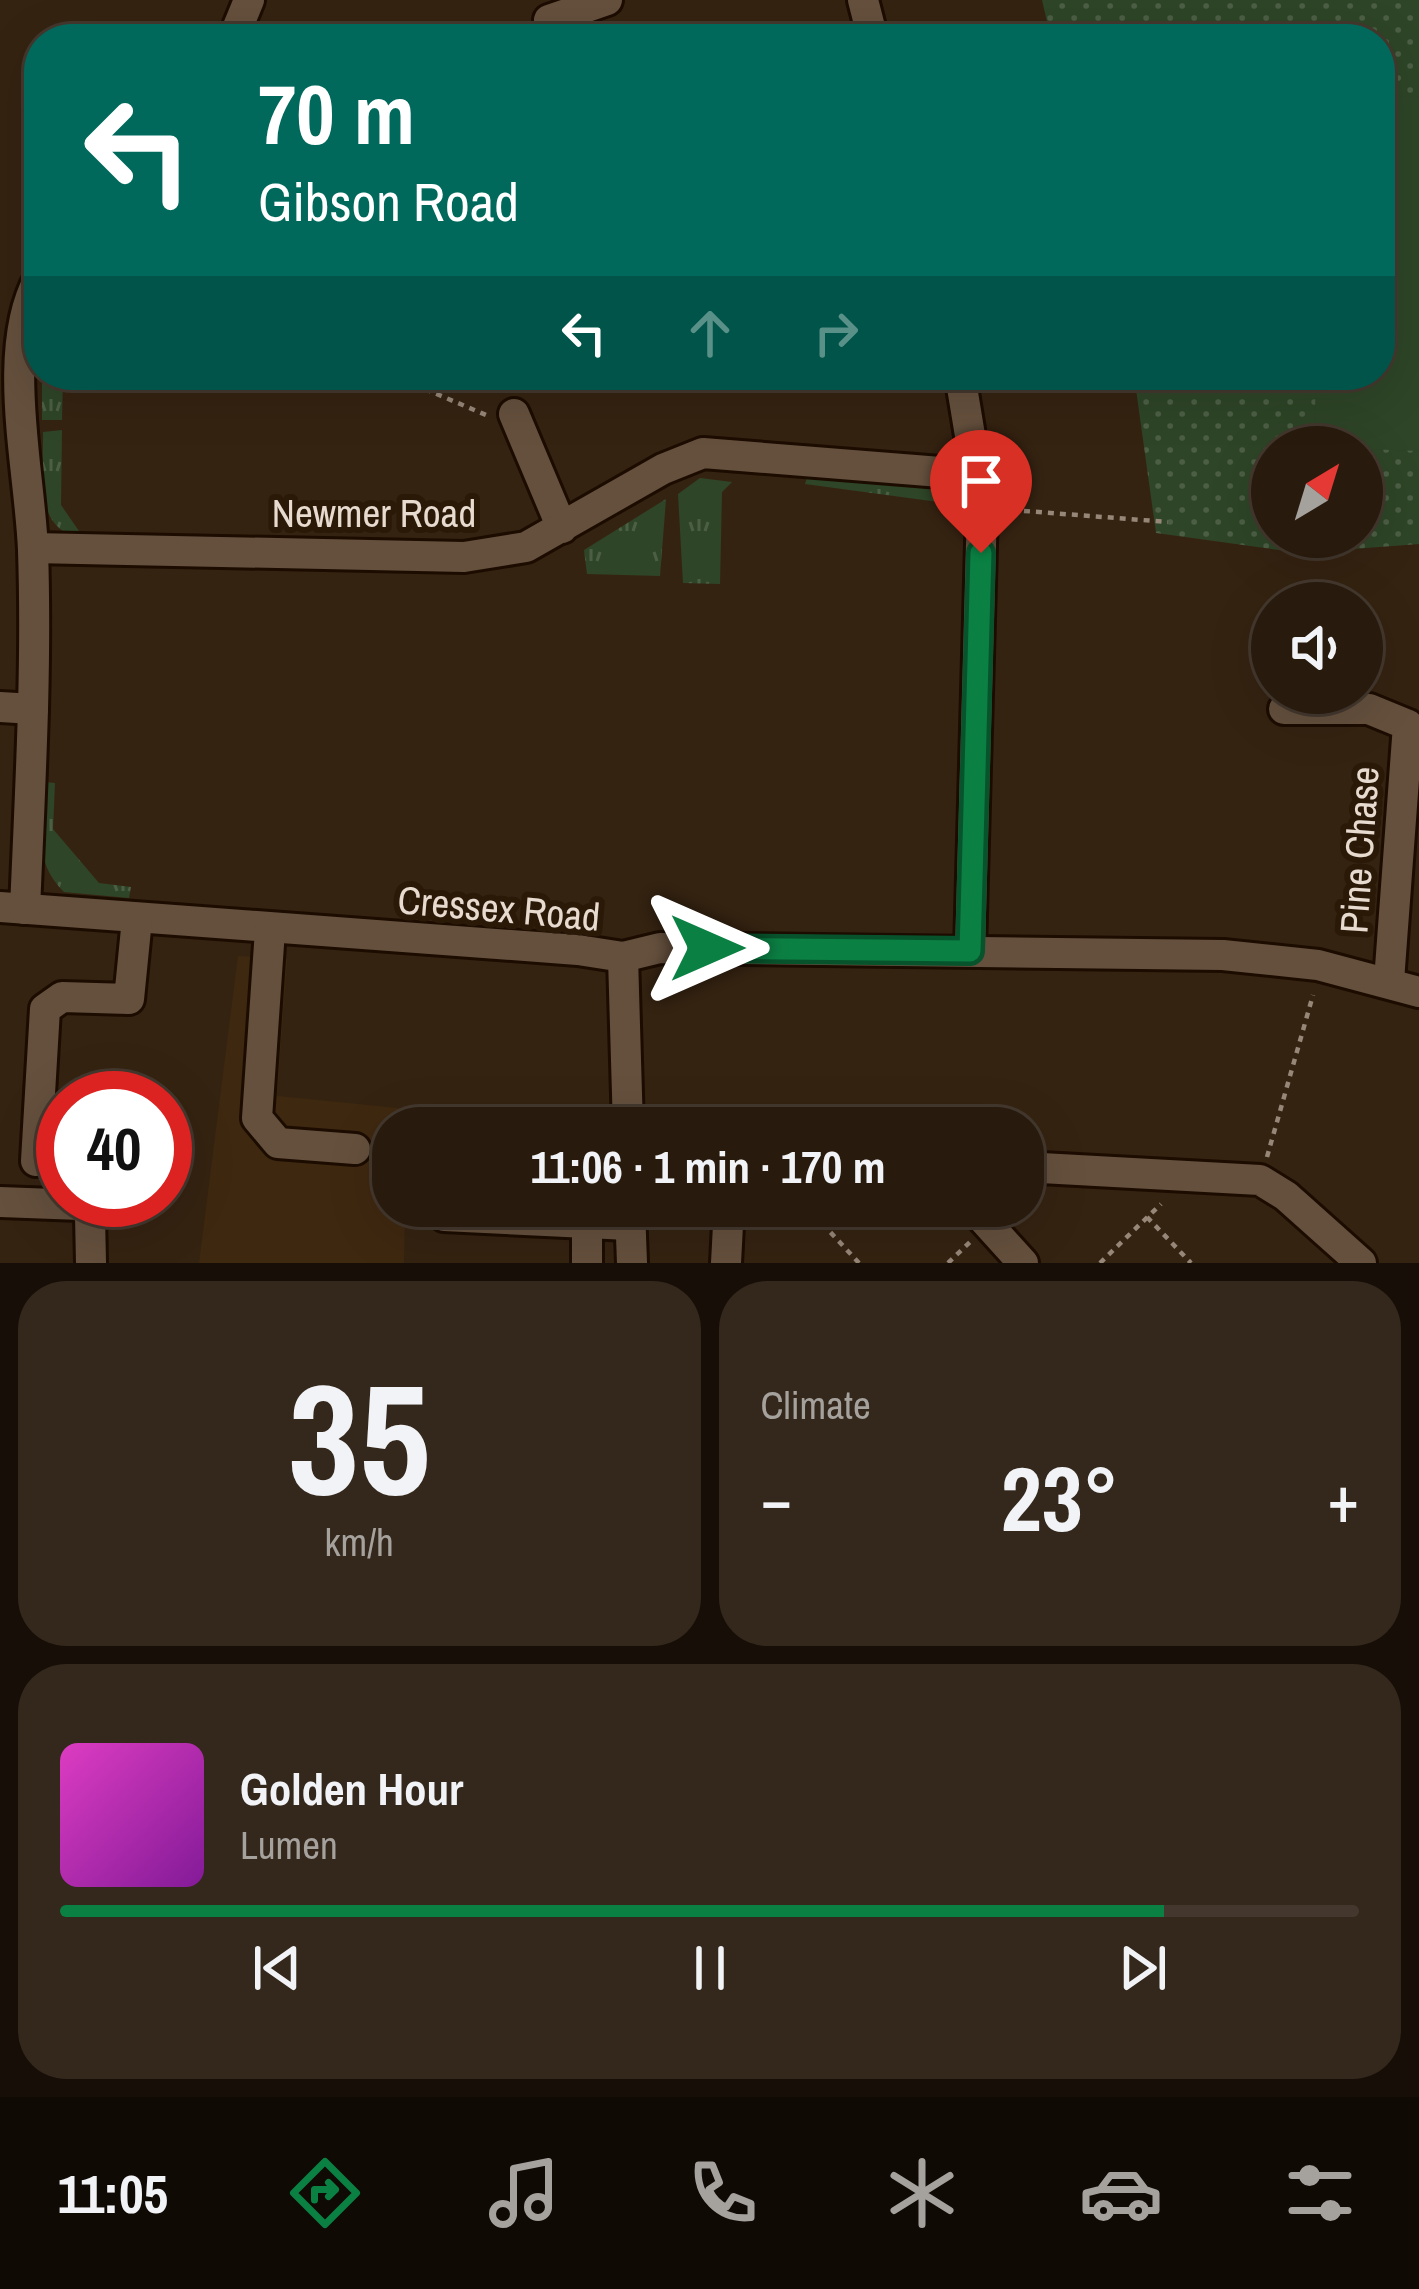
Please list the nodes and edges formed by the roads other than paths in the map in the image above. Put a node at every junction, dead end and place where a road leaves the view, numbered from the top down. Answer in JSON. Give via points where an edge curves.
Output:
{"nodes":[{"id":1,"x":607,"y":0,"type":"edge"},
{"id":2,"x":549,"y":20,"type":"edge"},
{"id":3,"x":24,"y":319,"type":"edge"},
{"id":4,"x":963,"y":390,"type":"edge"},
{"id":5,"x":517,"y":420,"type":"road end"},
{"id":6,"x":978,"y":476,"type":"junction"},
{"id":7,"x":562,"y":528,"type":"junction"},
{"id":8,"x":33,"y":548,"type":"junction"},
{"id":9,"x":0,"y":707,"type":"edge"},
{"id":10,"x":33,"y":709,"type":"junction"},
{"id":11,"x":1381,"y":714,"type":"edge"},
{"id":12,"x":13,"y":908,"type":"edge"},
{"id":13,"x":136,"y":919,"type":"junction"},
{"id":14,"x":270,"y":930,"type":"junction"},
{"id":15,"x":970,"y":951,"type":"junction"},
{"id":16,"x":623,"y":958,"type":"junction"},
{"id":17,"x":1389,"y":981,"type":"junction"},
{"id":18,"x":1419,"y":992,"type":"edge"},
{"id":19,"x":42,"y":1071,"type":"edge"},
{"id":20,"x":627,"y":1107,"type":"edge"},
{"id":21,"x":355,"y":1149,"type":"dead end"},
{"id":22,"x":1044,"y":1168,"type":"edge"},
{"id":23,"x":0,"y":1202,"type":"edge"},
{"id":24,"x":36,"y":1203,"type":"edge"},
{"id":25,"x":90,"y":1227,"type":"edge"},
{"id":26,"x":587,"y":1227,"type":"edge"},
{"id":27,"x":630,"y":1227,"type":"edge"},
{"id":28,"x":728,"y":1227,"type":"edge"},
{"id":29,"x":990,"y":1227,"type":"edge"},
{"id":30,"x":91,"y":1263,"type":"edge"},
{"id":31,"x":586,"y":1263,"type":"edge"},
{"id":32,"x":632,"y":1263,"type":"edge"},
{"id":33,"x":726,"y":1263,"type":"edge"},
{"id":34,"x":1023,"y":1263,"type":"edge"},
{"id":35,"x":1361,"y":1263,"type":"edge"}],
"edges":[{"from":1,"to":2,"type":"street"},
{"from":3,"to":8,"type":"street","via":[[20,404]]},
{"from":4,"to":6,"type":"street"},
{"from":5,"to":7,"type":"street"},
{"from":6,"to":7,"type":"street","name":"Newmer Road","via":[[703,453]]},
{"from":6,"to":15,"type":"street"},
{"from":7,"to":8,"type":"street","name":"Newmer Road","via":[[526,547],[464,557]]},
{"from":8,"to":10,"type":"street"},
{"from":9,"to":10,"type":"street"},
{"from":10,"to":12,"type":"street"},
{"from":11,"to":17,"type":"street","name":"Pine Chase","via":[[1408,725]]},
{"from":12,"to":13,"type":"street","name":"Cressex Road"},
{"from":13,"to":14,"type":"street","name":"Cressex Road"},
{"from":13,"to":19,"type":"street","via":[[129,999],[62,997],[45,1009]]},
{"from":14,"to":16,"type":"street","name":"Cressex Road"},
{"from":14,"to":21,"type":"street","via":[[257,1118],[278,1143]]},
{"from":15,"to":16,"type":"street","name":"Cressex Road","via":[[660,948]]},
{"from":15,"to":17,"type":"street","name":"Cressex Road","via":[[1275,958]]},
{"from":16,"to":20,"type":"street"},
{"from":17,"to":18,"type":"street","name":"Cressex Road"},
{"from":22,"to":35,"type":"street","via":[[1260,1180]]},
{"from":23,"to":24,"type":"street"},
{"from":25,"to":30,"type":"street"},
{"from":26,"to":31,"type":"street"},
{"from":27,"to":32,"type":"street"},
{"from":28,"to":33,"type":"street"},
{"from":29,"to":34,"type":"street"}]}
